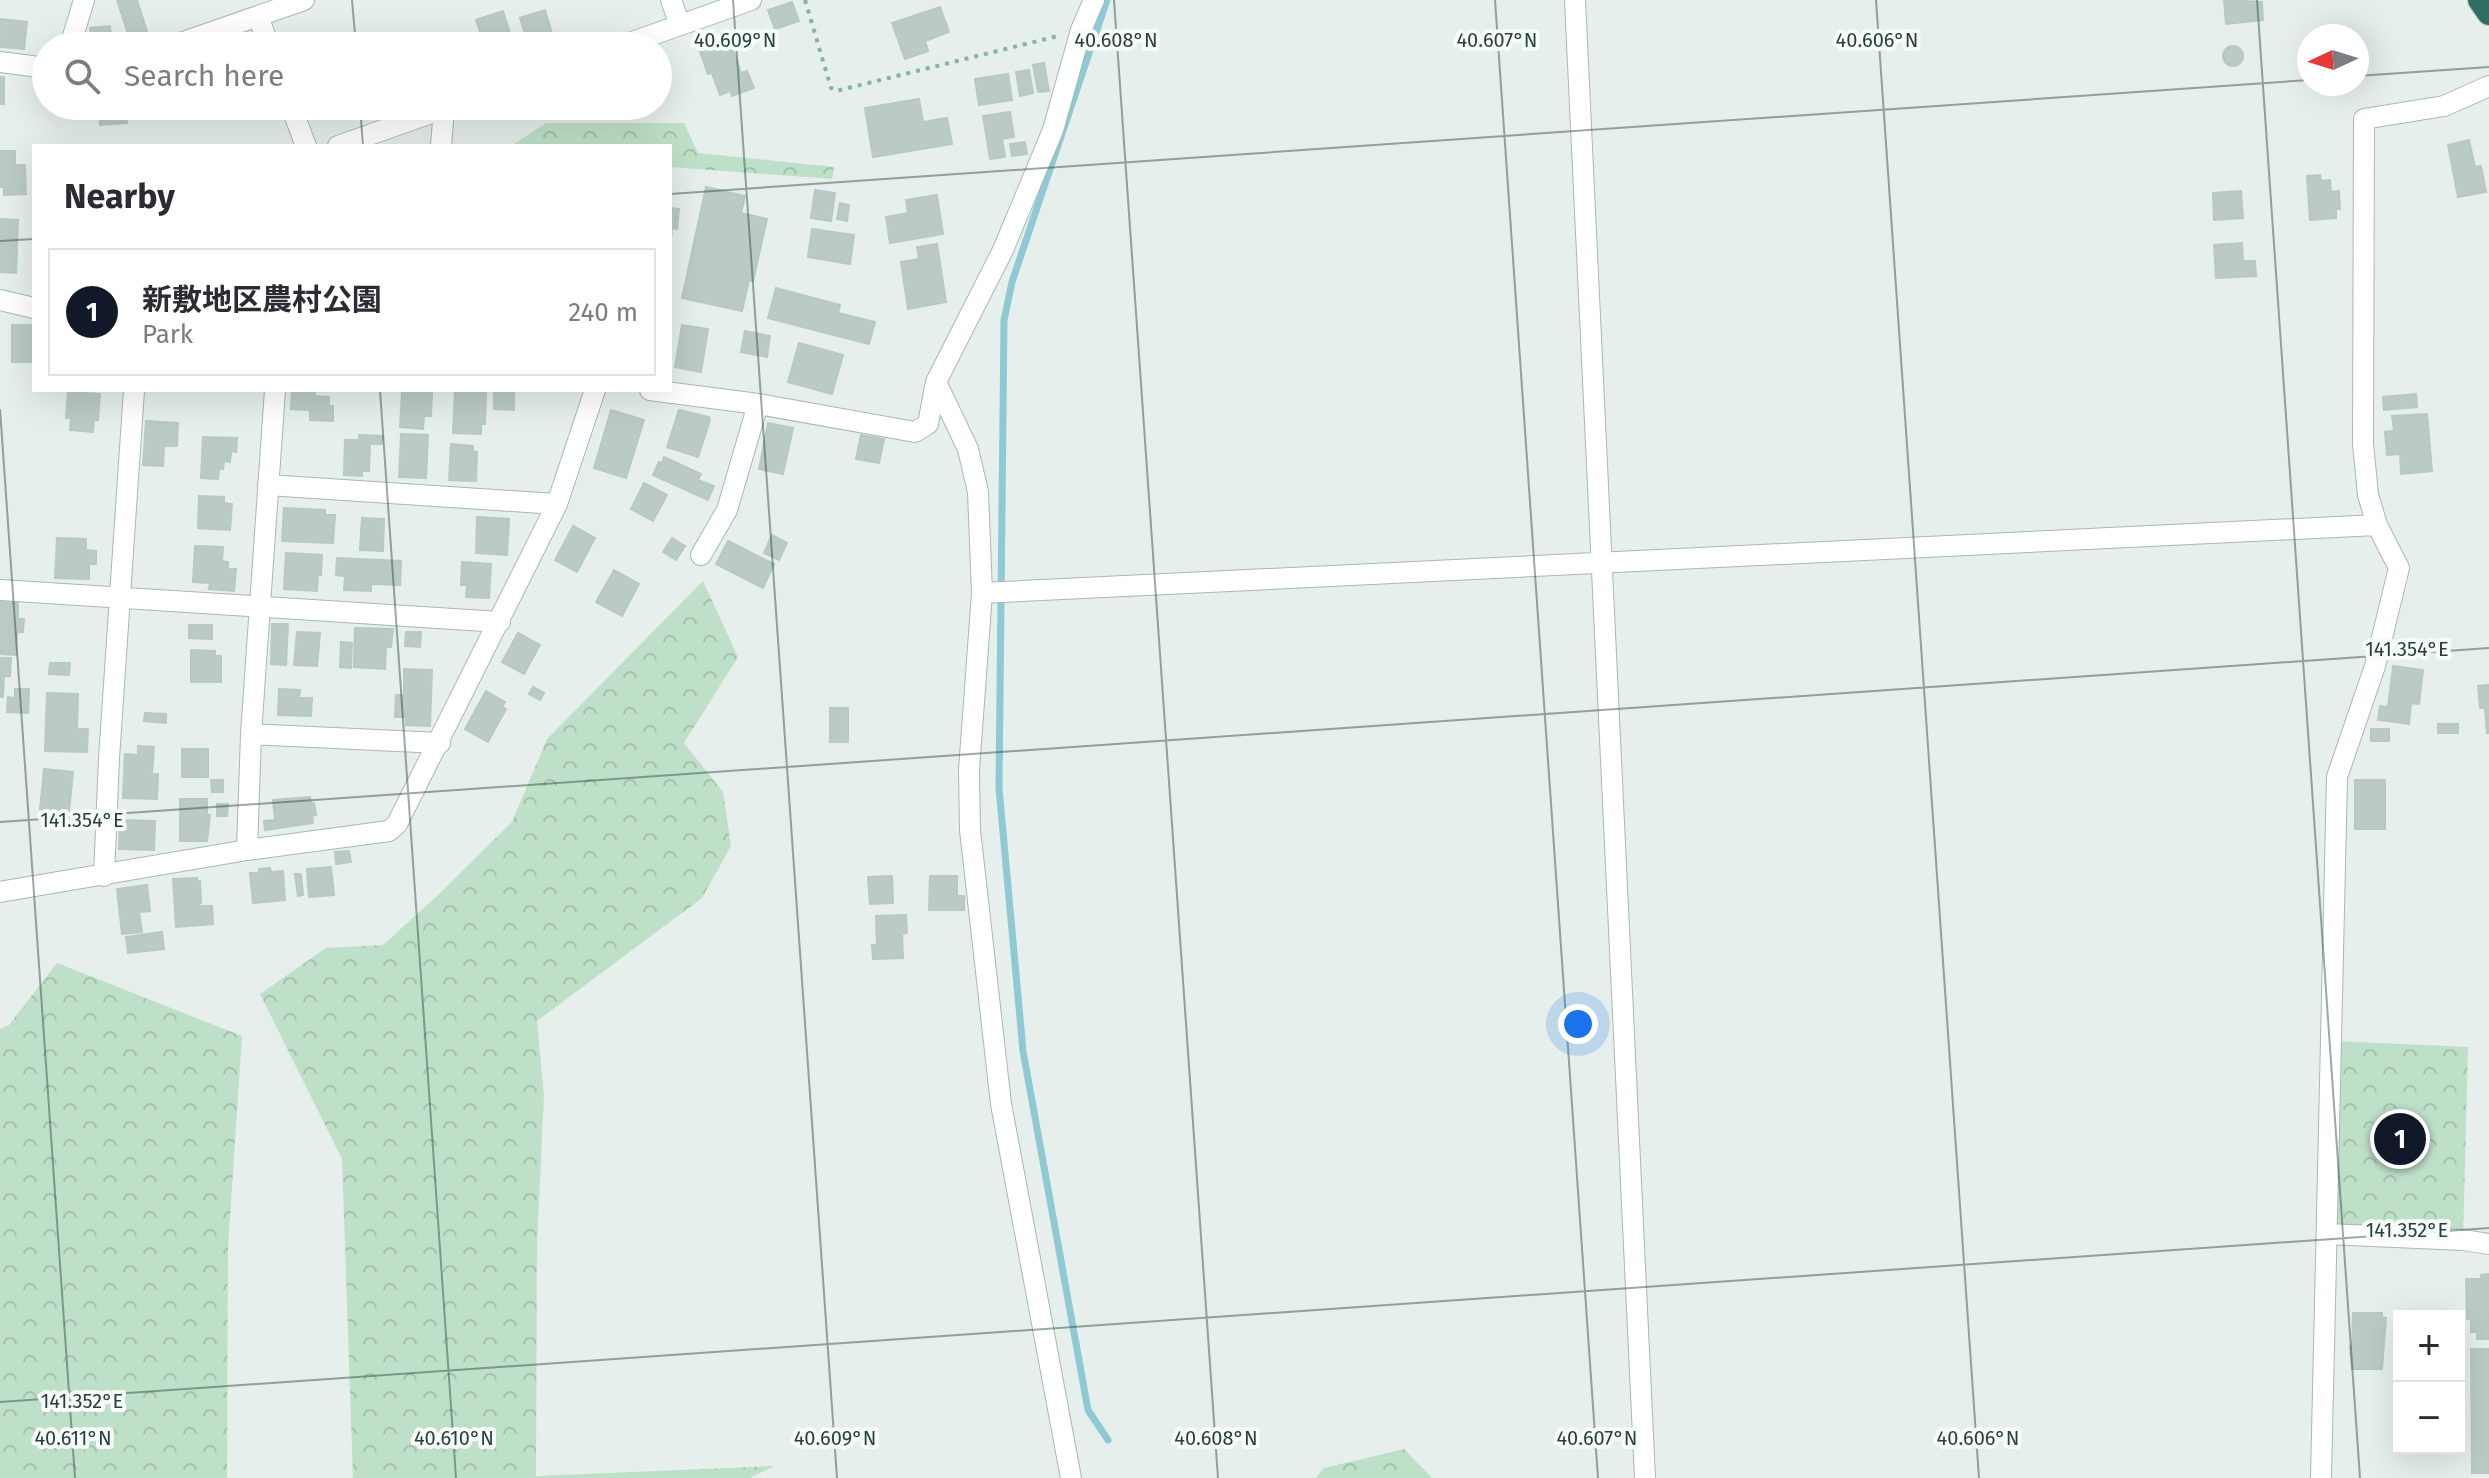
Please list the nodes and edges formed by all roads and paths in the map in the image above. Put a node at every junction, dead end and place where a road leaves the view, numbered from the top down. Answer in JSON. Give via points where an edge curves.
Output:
{"nodes":[{"id":1,"x":84,"y":0,"type":"edge"},
{"id":2,"x":304,"y":0,"type":"edge"},
{"id":3,"x":671,"y":0,"type":"edge"},
{"id":4,"x":751,"y":0,"type":"edge"},
{"id":5,"x":805,"y":0,"type":"edge"},
{"id":6,"x":1094,"y":0,"type":"edge"},
{"id":7,"x":1575,"y":0,"type":"edge"},
{"id":8,"x":2480,"y":0,"type":"edge"},
{"id":9,"x":2489,"y":13,"type":"edge"},
{"id":10,"x":258,"y":16,"type":"junction"},
{"id":11,"x":680,"y":25,"type":"junction"},
{"id":12,"x":1081,"y":30,"type":"junction"},
{"id":13,"x":74,"y":32,"type":"edge"},
{"id":14,"x":212,"y":32,"type":"edge"},
{"id":15,"x":264,"y":32,"type":"edge"},
{"id":16,"x":660,"y":32,"type":"edge"},
{"id":17,"x":0,"y":62,"type":"edge"},
{"id":18,"x":32,"y":66,"type":"edge"},
{"id":19,"x":2489,"y":86,"type":"edge"},
{"id":20,"x":296,"y":120,"type":"edge"},
{"id":21,"x":411,"y":120,"type":"edge"},
{"id":22,"x":446,"y":120,"type":"edge"},
{"id":23,"x":305,"y":144,"type":"edge"},
{"id":24,"x":344,"y":144,"type":"edge"},
{"id":25,"x":441,"y":144,"type":"edge"},
{"id":26,"x":0,"y":300,"type":"edge"},
{"id":27,"x":32,"y":308,"type":"edge"},
{"id":28,"x":936,"y":382,"type":"junction"},
{"id":29,"x":134,"y":392,"type":"edge"},
{"id":30,"x":275,"y":392,"type":"edge"},
{"id":31,"x":594,"y":392,"type":"edge"},
{"id":32,"x":665,"y":392,"type":"edge"},
{"id":33,"x":758,"y":404,"type":"junction"},
{"id":34,"x":268,"y":485,"type":"junction"},
{"id":35,"x":557,"y":504,"type":"junction"},
{"id":36,"x":2377,"y":525,"type":"junction"},
{"id":37,"x":701,"y":555,"type":"dead end"},
{"id":38,"x":1603,"y":564,"type":"junction"},
{"id":39,"x":0,"y":590,"type":"edge"},
{"id":40,"x":982,"y":593,"type":"junction"},
{"id":41,"x":119,"y":597,"type":"junction"},
{"id":42,"x":259,"y":607,"type":"junction"},
{"id":43,"x":500,"y":622,"type":"junction"},
{"id":44,"x":251,"y":734,"type":"junction"},
{"id":45,"x":440,"y":743,"type":"junction"},
{"id":46,"x":247,"y":850,"type":"junction"},
{"id":47,"x":104,"y":876,"type":"junction"},
{"id":48,"x":0,"y":892,"type":"edge"},
{"id":49,"x":2327,"y":1234,"type":"junction"},
{"id":50,"x":2489,"y":1244,"type":"edge"},
{"id":51,"x":1071,"y":1478,"type":"edge"},
{"id":52,"x":1645,"y":1478,"type":"edge"},
{"id":53,"x":2321,"y":1478,"type":"edge"}],
"edges":[{"from":1,"to":13,"type":"street"},
{"from":2,"to":10,"type":"street"},
{"from":3,"to":11,"type":"street"},
{"from":4,"to":11,"type":"street"},
{"from":5,"to":12,"type":"path","via":[[836,91]]},
{"from":6,"to":12,"type":"street"},
{"from":7,"to":38,"type":"street"},
{"from":8,"to":9,"type":"highway"},
{"from":10,"to":14,"type":"street"},
{"from":10,"to":15,"type":"street"},
{"from":11,"to":16,"type":"street"},
{"from":12,"to":28,"type":"street","via":[[1053,130],[1003,250]]},
{"from":17,"to":18,"type":"street"},
{"from":19,"to":36,"type":"street","via":[[2444,106],[2364,119],[2363,444]]},
{"from":20,"to":23,"type":"street"},
{"from":21,"to":24,"type":"street"},
{"from":22,"to":25,"type":"street"},
{"from":26,"to":27,"type":"street"},
{"from":28,"to":33,"type":"street","via":[[928,424],[915,432]]},
{"from":28,"to":40,"type":"street","via":[[968,449],[978,492]]},
{"from":29,"to":41,"type":"street"},
{"from":30,"to":34,"type":"street"},
{"from":31,"to":35,"type":"street"},
{"from":32,"to":33,"type":"street"},
{"from":33,"to":37,"type":"street","via":[[727,510]]},
{"from":34,"to":35,"type":"street"},
{"from":34,"to":42,"type":"street"},
{"from":35,"to":43,"type":"street"},
{"from":36,"to":38,"type":"street"},
{"from":36,"to":49,"type":"street","via":[[2399,568],[2375,666],[2337,777]]},
{"from":38,"to":40,"type":"street"},
{"from":38,"to":52,"type":"street"},
{"from":39,"to":41,"type":"street"},
{"from":40,"to":51,"type":"street","via":[[969,770],[970,830],[1001,1104]]},
{"from":41,"to":42,"type":"street"},
{"from":41,"to":47,"type":"street"},
{"from":42,"to":43,"type":"street"},
{"from":42,"to":44,"type":"street"},
{"from":43,"to":45,"type":"street"},
{"from":44,"to":45,"type":"street"},
{"from":44,"to":46,"type":"street"},
{"from":45,"to":46,"type":"street","via":[[389,831]]},
{"from":46,"to":47,"type":"street"},
{"from":47,"to":48,"type":"street"},
{"from":49,"to":50,"type":"street"},
{"from":49,"to":53,"type":"street"}]}
